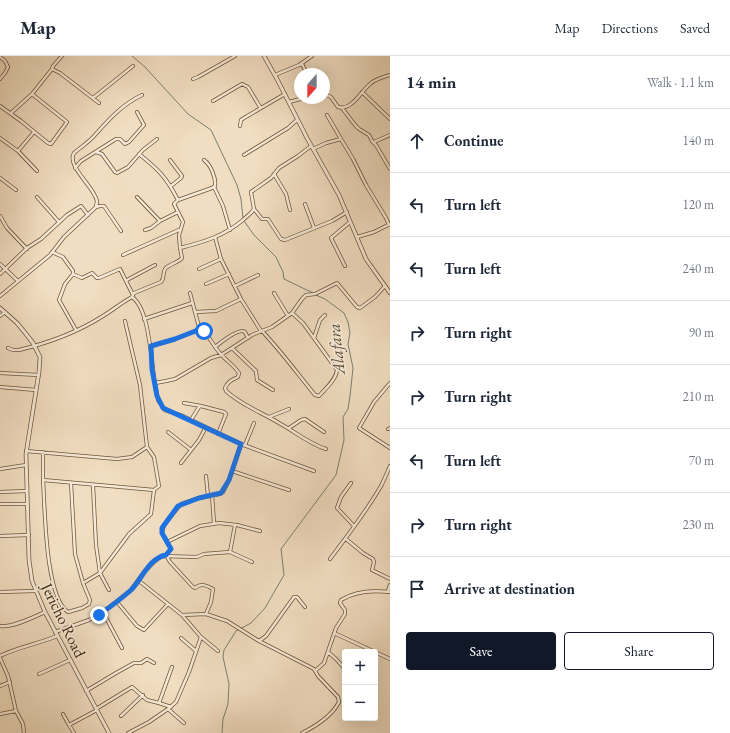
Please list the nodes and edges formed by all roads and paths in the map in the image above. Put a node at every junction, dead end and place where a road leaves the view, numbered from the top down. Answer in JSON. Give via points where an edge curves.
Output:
{"nodes":[{"id":1,"x":62,"y":56,"type":"edge"},
{"id":2,"x":235,"y":56,"type":"edge"},
{"id":3,"x":264,"y":56,"type":"edge"},
{"id":4,"x":312,"y":56,"type":"edge"},
{"id":5,"x":0,"y":57,"type":"edge"},
{"id":6,"x":302,"y":63,"type":"junction"},
{"id":7,"x":134,"y":66,"type":"dead end"},
{"id":8,"x":304,"y":68,"type":"edge"},
{"id":9,"x":52,"y":69,"type":"junction"},
{"id":10,"x":275,"y":75,"type":"junction"},
{"id":11,"x":390,"y":75,"type":"edge"},
{"id":12,"x":0,"y":79,"type":"edge"},
{"id":13,"x":193,"y":79,"type":"dead end"},
{"id":14,"x":362,"y":92,"type":"junction"},
{"id":15,"x":32,"y":94,"type":"junction"},
{"id":16,"x":285,"y":94,"type":"junction"},
{"id":17,"x":142,"y":95,"type":"dead end"},
{"id":18,"x":330,"y":97,"type":"edge"},
{"id":19,"x":93,"y":98,"type":"junction"},
{"id":20,"x":213,"y":101,"type":"dead end"},
{"id":21,"x":294,"y":101,"type":"edge"},
{"id":22,"x":289,"y":102,"type":"junction"},
{"id":23,"x":99,"y":103,"type":"dead end"},
{"id":24,"x":0,"y":106,"type":"edge"},
{"id":25,"x":260,"y":107,"type":"junction"},
{"id":26,"x":342,"y":108,"type":"junction"},
{"id":27,"x":137,"y":112,"type":"dead end"},
{"id":28,"x":11,"y":113,"type":"junction"},
{"id":29,"x":327,"y":115,"type":"dead end"},
{"id":30,"x":390,"y":119,"type":"edge"},
{"id":31,"x":297,"y":120,"type":"junction"},
{"id":32,"x":240,"y":126,"type":"dead end"},
{"id":33,"x":34,"y":132,"type":"junction"},
{"id":34,"x":390,"y":135,"type":"edge"},
{"id":35,"x":0,"y":138,"type":"edge"},
{"id":36,"x":157,"y":139,"type":"dead end"},
{"id":37,"x":341,"y":139,"type":"junction"},
{"id":38,"x":374,"y":142,"type":"junction"},
{"id":39,"x":312,"y":147,"type":"junction"},
{"id":40,"x":18,"y":151,"type":"junction"},
{"id":41,"x":96,"y":152,"type":"junction"},
{"id":42,"x":139,"y":154,"type":"junction"},
{"id":43,"x":244,"y":155,"type":"dead end"},
{"id":44,"x":170,"y":160,"type":"dead end"},
{"id":45,"x":204,"y":160,"type":"dead end"},
{"id":46,"x":76,"y":168,"type":"junction"},
{"id":47,"x":390,"y":169,"type":"edge"},
{"id":48,"x":38,"y":171,"type":"dead end"},
{"id":49,"x":274,"y":174,"type":"junction"},
{"id":50,"x":0,"y":178,"type":"edge"},
{"id":51,"x":171,"y":186,"type":"junction"},
{"id":52,"x":214,"y":187,"type":"junction"},
{"id":53,"x":16,"y":190,"type":"dead end"},
{"id":54,"x":37,"y":197,"type":"dead end"},
{"id":55,"x":137,"y":197,"type":"dead end"},
{"id":56,"x":178,"y":200,"type":"junction"},
{"id":57,"x":305,"y":204,"type":"dead end"},
{"id":58,"x":96,"y":207,"type":"junction"},
{"id":59,"x":254,"y":210,"type":"junction"},
{"id":60,"x":290,"y":210,"type":"dead end"},
{"id":61,"x":178,"y":212,"type":"junction"},
{"id":62,"x":347,"y":212,"type":"junction"},
{"id":63,"x":88,"y":215,"type":"junction"},
{"id":64,"x":0,"y":216,"type":"edge"},
{"id":65,"x":160,"y":221,"type":"junction"},
{"id":66,"x":59,"y":222,"type":"junction"},
{"id":67,"x":351,"y":222,"type":"junction"},
{"id":68,"x":389,"y":224,"type":"edge"},
{"id":69,"x":314,"y":228,"type":"junction"},
{"id":70,"x":182,"y":229,"type":"junction"},
{"id":71,"x":145,"y":230,"type":"dead end"},
{"id":72,"x":230,"y":230,"type":"junction"},
{"id":73,"x":121,"y":231,"type":"dead end"},
{"id":74,"x":215,"y":237,"type":"junction"},
{"id":75,"x":357,"y":237,"type":"junction"},
{"id":76,"x":180,"y":248,"type":"junction"},
{"id":77,"x":27,"y":249,"type":"junction"},
{"id":78,"x":52,"y":252,"type":"junction"},
{"id":79,"x":123,"y":255,"type":"dead end"},
{"id":80,"x":221,"y":259,"type":"junction"},
{"id":81,"x":0,"y":264,"type":"edge"},
{"id":82,"x":155,"y":265,"type":"dead end"},
{"id":83,"x":345,"y":266,"type":"dead end"},
{"id":84,"x":198,"y":269,"type":"dead end"},
{"id":85,"x":6,"y":270,"type":"junction"},
{"id":86,"x":0,"y":274,"type":"edge"},
{"id":87,"x":73,"y":274,"type":"junction"},
{"id":88,"x":229,"y":274,"type":"junction"},
{"id":89,"x":258,"y":276,"type":"dead end"},
{"id":90,"x":127,"y":280,"type":"junction"},
{"id":91,"x":18,"y":281,"type":"junction"},
{"id":92,"x":206,"y":284,"type":"dead end"},
{"id":93,"x":235,"y":286,"type":"junction"},
{"id":94,"x":385,"y":286,"type":"junction"},
{"id":95,"x":190,"y":293,"type":"dead end"},
{"id":96,"x":274,"y":293,"type":"dead end"},
{"id":97,"x":390,"y":293,"type":"edge"},
{"id":98,"x":0,"y":296,"type":"edge"},
{"id":99,"x":133,"y":296,"type":"junction"},
{"id":100,"x":242,"y":299,"type":"junction"},
{"id":101,"x":192,"y":303,"type":"junction"},
{"id":102,"x":0,"y":308,"type":"edge"},
{"id":103,"x":5,"y":312,"type":"junction"},
{"id":104,"x":195,"y":312,"type":"junction"},
{"id":105,"x":292,"y":313,"type":"junction"},
{"id":106,"x":325,"y":315,"type":"dead end"},
{"id":107,"x":0,"y":316,"type":"edge"},
{"id":108,"x":288,"y":316,"type":"junction"},
{"id":109,"x":144,"y":319,"type":"junction"},
{"id":110,"x":125,"y":321,"type":"dead end"},
{"id":111,"x":199,"y":328,"type":"junction"},
{"id":112,"x":76,"y":330,"type":"junction"},
{"id":113,"x":261,"y":331,"type":"junction"},
{"id":114,"x":248,"y":338,"type":"junction"},
{"id":115,"x":314,"y":338,"type":"junction"},
{"id":116,"x":34,"y":345,"type":"junction"},
{"id":117,"x":151,"y":346,"type":"junction"},
{"id":118,"x":215,"y":347,"type":"junction"},
{"id":119,"x":8,"y":348,"type":"dead end"},
{"id":120,"x":232,"y":348,"type":"junction"},
{"id":121,"x":221,"y":355,"type":"junction"},
{"id":122,"x":0,"y":373,"type":"edge"},
{"id":123,"x":39,"y":375,"type":"junction"},
{"id":124,"x":155,"y":383,"type":"junction"},
{"id":125,"x":390,"y":383,"type":"edge"},
{"id":126,"x":0,"y":388,"type":"edge"},
{"id":127,"x":36,"y":390,"type":"junction"},
{"id":128,"x":273,"y":390,"type":"dead end"},
{"id":129,"x":184,"y":403,"type":"dead end"},
{"id":130,"x":201,"y":406,"type":"junction"},
{"id":131,"x":289,"y":409,"type":"dead end"},
{"id":132,"x":269,"y":418,"type":"junction"},
{"id":133,"x":191,"y":420,"type":"junction"},
{"id":134,"x":254,"y":423,"type":"dead end"},
{"id":135,"x":206,"y":428,"type":"junction"},
{"id":136,"x":289,"y":428,"type":"junction"},
{"id":137,"x":168,"y":432,"type":"dead end"},
{"id":138,"x":324,"y":432,"type":"dead end"},
{"id":139,"x":218,"y":434,"type":"junction"},
{"id":140,"x":241,"y":444,"type":"junction"},
{"id":141,"x":245,"y":445,"type":"junction"},
{"id":142,"x":147,"y":447,"type":"junction"},
{"id":143,"x":390,"y":448,"type":"edge"},
{"id":144,"x":326,"y":449,"type":"dead end"},
{"id":145,"x":191,"y":450,"type":"junction"},
{"id":146,"x":26,"y":451,"type":"junction"},
{"id":147,"x":43,"y":452,"type":"junction"},
{"id":148,"x":181,"y":463,"type":"dead end"},
{"id":149,"x":26,"y":465,"type":"junction"},
{"id":150,"x":390,"y":466,"type":"edge"},
{"id":151,"x":0,"y":469,"type":"edge"},
{"id":152,"x":232,"y":471,"type":"junction"},
{"id":153,"x":314,"y":471,"type":"dead end"},
{"id":154,"x":206,"y":476,"type":"dead end"},
{"id":155,"x":43,"y":480,"type":"junction"},
{"id":156,"x":71,"y":483,"type":"junction"},
{"id":157,"x":351,"y":483,"type":"dead end"},
{"id":158,"x":93,"y":485,"type":"junction"},
{"id":159,"x":154,"y":490,"type":"junction"},
{"id":160,"x":289,"y":490,"type":"dead end"},
{"id":161,"x":27,"y":491,"type":"junction"},
{"id":162,"x":0,"y":492,"type":"edge"},
{"id":163,"x":210,"y":495,"type":"junction"},
{"id":164,"x":0,"y":504,"type":"edge"},
{"id":165,"x":28,"y":504,"type":"junction"},
{"id":166,"x":214,"y":523,"type":"junction"},
{"id":167,"x":235,"y":524,"type":"junction"},
{"id":168,"x":354,"y":526,"type":"junction"},
{"id":169,"x":260,"y":531,"type":"dead end"},
{"id":170,"x":28,"y":534,"type":"junction"},
{"id":171,"x":0,"y":536,"type":"edge"},
{"id":172,"x":346,"y":539,"type":"junction"},
{"id":173,"x":166,"y":542,"type":"junction"},
{"id":174,"x":230,"y":552,"type":"junction"},
{"id":175,"x":166,"y":555,"type":"junction"},
{"id":176,"x":330,"y":559,"type":"dead end"},
{"id":177,"x":252,"y":562,"type":"dead end"},
{"id":178,"x":100,"y":572,"type":"junction"},
{"id":179,"x":390,"y":579,"type":"edge"},
{"id":180,"x":139,"y":581,"type":"junction"},
{"id":181,"x":83,"y":583,"type":"junction"},
{"id":182,"x":390,"y":585,"type":"edge"},
{"id":183,"x":35,"y":590,"type":"junction"},
{"id":184,"x":109,"y":590,"type":"dead end"},
{"id":185,"x":0,"y":592,"type":"edge"},
{"id":186,"x":389,"y":592,"type":"edge"},
{"id":187,"x":117,"y":602,"type":"junction"},
{"id":188,"x":168,"y":604,"type":"junction"},
{"id":189,"x":305,"y":607,"type":"dead end"},
{"id":190,"x":45,"y":612,"type":"junction"},
{"id":191,"x":103,"y":612,"type":"junction"},
{"id":192,"x":206,"y":614,"type":"junction"},
{"id":193,"x":182,"y":615,"type":"junction"},
{"id":194,"x":0,"y":626,"type":"edge"},
{"id":195,"x":55,"y":632,"type":"junction"},
{"id":196,"x":334,"y":633,"type":"junction"},
{"id":197,"x":57,"y":636,"type":"junction"},
{"id":198,"x":201,"y":637,"type":"junction"},
{"id":199,"x":181,"y":638,"type":"dead end"},
{"id":200,"x":259,"y":641,"type":"junction"},
{"id":201,"x":122,"y":648,"type":"dead end"},
{"id":202,"x":366,"y":649,"type":"edge"},
{"id":203,"x":196,"y":651,"type":"junction"},
{"id":204,"x":218,"y":651,"type":"dead end"},
{"id":205,"x":328,"y":652,"type":"junction"},
{"id":206,"x":378,"y":655,"type":"edge"},
{"id":207,"x":0,"y":657,"type":"edge"},
{"id":208,"x":390,"y":659,"type":"edge"},
{"id":209,"x":70,"y":660,"type":"junction"},
{"id":210,"x":154,"y":663,"type":"dead end"},
{"id":211,"x":342,"y":666,"type":"edge"},
{"id":212,"x":172,"y":667,"type":"dead end"},
{"id":213,"x":315,"y":671,"type":"junction"},
{"id":214,"x":39,"y":674,"type":"dead end"},
{"id":215,"x":10,"y":682,"type":"junction"},
{"id":216,"x":0,"y":686,"type":"edge"},
{"id":217,"x":86,"y":691,"type":"junction"},
{"id":218,"x":143,"y":695,"type":"junction"},
{"id":219,"x":159,"y":703,"type":"junction"},
{"id":220,"x":169,"y":708,"type":"junction"},
{"id":221,"x":97,"y":710,"type":"junction"},
{"id":222,"x":16,"y":711,"type":"junction"},
{"id":223,"x":0,"y":714,"type":"edge"},
{"id":224,"x":64,"y":714,"type":"dead end"},
{"id":225,"x":121,"y":716,"type":"dead end"},
{"id":226,"x":184,"y":723,"type":"dead end"},
{"id":227,"x":69,"y":725,"type":"junction"},
{"id":228,"x":24,"y":733,"type":"edge"},
{"id":229,"x":74,"y":733,"type":"edge"},
{"id":230,"x":109,"y":733,"type":"edge"},
{"id":231,"x":128,"y":733,"type":"edge"},
{"id":232,"x":302,"y":733,"type":"edge"}],
"edges":[{"from":1,"to":9,"type":"street"},
{"from":2,"to":13,"type":"street"},
{"from":3,"to":10,"type":"street"},
{"from":4,"to":6,"type":"street"},
{"from":5,"to":12,"type":"street","via":[[8,67]]},
{"from":6,"to":8,"type":"street"},
{"from":6,"to":10,"type":"street"},
{"from":7,"to":19,"type":"street"},
{"from":9,"to":15,"type":"street"},
{"from":9,"to":19,"type":"street"},
{"from":10,"to":16,"type":"street"},
{"from":11,"to":14,"type":"street","via":[[370,83]]},
{"from":14,"to":26,"type":"street"},
{"from":14,"to":30,"type":"street"},
{"from":15,"to":28,"type":"street"},
{"from":15,"to":33,"type":"street","via":[[67,123],[51,144]]},
{"from":16,"to":22,"type":"street"},
{"from":16,"to":25,"type":"street"},
{"from":17,"to":46,"type":"street","via":[[123,107],[74,153],[72,158]]},
{"from":18,"to":26,"type":"street"},
{"from":19,"to":23,"type":"street"},
{"from":20,"to":25,"type":"street","via":[[239,85],[246,85]]},
{"from":21,"to":22,"type":"street"},
{"from":22,"to":31,"type":"street"},
{"from":24,"to":28,"type":"street"},
{"from":25,"to":32,"type":"street","via":[[242,119]]},
{"from":26,"to":38,"type":"street","via":[[354,125],[368,134]]},
{"from":27,"to":41,"type":"street","via":[[144,125],[129,142],[125,144],[116,139]]},
{"from":28,"to":33,"type":"street"},
{"from":29,"to":37,"type":"street"},
{"from":31,"to":39,"type":"street"},
{"from":31,"to":43,"type":"street"},
{"from":33,"to":40,"type":"street"},
{"from":34,"to":38,"type":"street"},
{"from":35,"to":40,"type":"street"},
{"from":36,"to":42,"type":"street"},
{"from":37,"to":39,"type":"street"},
{"from":37,"to":68,"type":"street"},
{"from":38,"to":47,"type":"street"},
{"from":39,"to":49,"type":"street"},
{"from":39,"to":62,"type":"street"},
{"from":40,"to":48,"type":"street"},
{"from":41,"to":42,"type":"street","via":[[102,154],[117,173],[128,167]]},
{"from":41,"to":46,"type":"street","via":[[81,161]]},
{"from":42,"to":51,"type":"street","via":[[157,168]]},
{"from":44,"to":51,"type":"street","via":[[182,176]]},
{"from":45,"to":52,"type":"street","via":[[208,163],[215,181]]},
{"from":46,"to":58,"type":"street","via":[[91,188],[97,200]]},
{"from":49,"to":59,"type":"street","via":[[251,192]]},
{"from":49,"to":60,"type":"street","via":[[286,194]]},
{"from":50,"to":53,"type":"street"},
{"from":51,"to":56,"type":"street"},
{"from":52,"to":56,"type":"street"},
{"from":52,"to":72,"type":"street"},
{"from":54,"to":66,"type":"street"},
{"from":55,"to":65,"type":"street"},
{"from":56,"to":61,"type":"street","via":[[174,204]]},
{"from":57,"to":69,"type":"street"},
{"from":58,"to":63,"type":"street"},
{"from":58,"to":73,"type":"street","via":[[104,206]]},
{"from":59,"to":69,"type":"street","via":[[262,219],[267,218],[270,221],[283,240],[289,240]]},
{"from":59,"to":72,"type":"street"},
{"from":61,"to":65,"type":"street"},
{"from":61,"to":70,"type":"street","via":[[183,222]]},
{"from":62,"to":67,"type":"street"},
{"from":62,"to":69,"type":"street"},
{"from":63,"to":66,"type":"street","via":[[81,206]]},
{"from":63,"to":78,"type":"street"},
{"from":64,"to":77,"type":"street","via":[[7,228]]},
{"from":65,"to":71,"type":"street"},
{"from":66,"to":77,"type":"street"},
{"from":67,"to":75,"type":"street"},
{"from":67,"to":83,"type":"street","via":[[331,239]]},
{"from":68,"to":75,"type":"street"},
{"from":70,"to":76,"type":"street"},
{"from":70,"to":79,"type":"street"},
{"from":72,"to":74,"type":"street"},
{"from":74,"to":76,"type":"street"},
{"from":74,"to":80,"type":"street"},
{"from":75,"to":94,"type":"street","via":[[366,259]]},
{"from":76,"to":99,"type":"street","via":[[182,258],[165,270],[162,280]]},
{"from":77,"to":85,"type":"street"},
{"from":78,"to":87,"type":"street","via":[[63,257]]},
{"from":78,"to":91,"type":"street"},
{"from":80,"to":84,"type":"street"},
{"from":80,"to":88,"type":"street"},
{"from":81,"to":85,"type":"street"},
{"from":82,"to":90,"type":"street"},
{"from":85,"to":86,"type":"street"},
{"from":85,"to":91,"type":"street"},
{"from":87,"to":90,"type":"street","via":[[82,278],[92,273],[98,278],[120,268]]},
{"from":87,"to":112,"type":"street","via":[[65,284],[59,300]]},
{"from":88,"to":92,"type":"street"},
{"from":88,"to":93,"type":"street"},
{"from":89,"to":93,"type":"street"},
{"from":90,"to":99,"type":"street"},
{"from":91,"to":98,"type":"street"},
{"from":93,"to":100,"type":"street"},
{"from":94,"to":97,"type":"street"},
{"from":94,"to":105,"type":"street","via":[[360,308],[340,285],[335,283],[304,297]]},
{"from":95,"to":101,"type":"street"},
{"from":96,"to":108,"type":"street"},
{"from":99,"to":109,"type":"street"},
{"from":99,"to":112,"type":"street","via":[[104,316]]},
{"from":100,"to":104,"type":"street","via":[[216,310]]},
{"from":100,"to":113,"type":"street"},
{"from":101,"to":104,"type":"street"},
{"from":101,"to":109,"type":"street"},
{"from":102,"to":103,"type":"street","name":"Jericho Road"},
{"from":103,"to":107,"type":"street"},
{"from":103,"to":116,"type":"street","name":"Jericho Road"},
{"from":104,"to":111,"type":"street"},
{"from":105,"to":108,"type":"street"},
{"from":105,"to":115,"type":"street"},
{"from":106,"to":115,"type":"street","via":[[320,320]]},
{"from":108,"to":113,"type":"street"},
{"from":109,"to":117,"type":"street"},
{"from":110,"to":142,"type":"street","via":[[140,384]]},
{"from":111,"to":117,"type":"street"},
{"from":111,"to":118,"type":"street"},
{"from":112,"to":116,"type":"street"},
{"from":113,"to":114,"type":"street"},
{"from":113,"to":115,"type":"street","via":[[318,396],[330,383],[337,370]]},
{"from":114,"to":118,"type":"street","via":[[244,332],[236,332]]},
{"from":114,"to":120,"type":"street"},
{"from":116,"to":119,"type":"street","via":[[19,350]]},
{"from":116,"to":123,"type":"street","name":"Jericho Road","via":[[40,357]]},
{"from":117,"to":124,"type":"street"},
{"from":118,"to":121,"type":"street"},
{"from":120,"to":121,"type":"street"},
{"from":120,"to":128,"type":"street","via":[[256,371],[257,380]]},
{"from":121,"to":124,"type":"street","via":[[174,379]]},
{"from":121,"to":132,"type":"street","via":[[239,373],[238,377],[227,384],[226,391]]},
{"from":122,"to":123,"type":"street"},
{"from":123,"to":127,"type":"street","name":"Jericho Road"},
{"from":124,"to":133,"type":"street","via":[[157,396],[163,408]]},
{"from":125,"to":143,"type":"street","via":[[374,402],[359,428]]},
{"from":126,"to":127,"type":"street"},
{"from":127,"to":146,"type":"street","name":"Jericho Road"},
{"from":129,"to":130,"type":"street"},
{"from":130,"to":133,"type":"street"},
{"from":130,"to":139,"type":"street","via":[[226,413]]},
{"from":131,"to":132,"type":"street"},
{"from":132,"to":136,"type":"street"},
{"from":133,"to":135,"type":"street"},
{"from":134,"to":141,"type":"street"},
{"from":135,"to":139,"type":"street"},
{"from":135,"to":145,"type":"street"},
{"from":136,"to":138,"type":"street","via":[[305,419]]},
{"from":136,"to":144,"type":"street"},
{"from":137,"to":145,"type":"street"},
{"from":139,"to":140,"type":"street"},
{"from":140,"to":141,"type":"street"},
{"from":140,"to":152,"type":"street"},
{"from":141,"to":153,"type":"street"},
{"from":142,"to":147,"type":"street","via":[[132,457],[117,459]]},
{"from":142,"to":159,"type":"street","via":[[154,457],[159,486]]},
{"from":145,"to":148,"type":"street"},
{"from":146,"to":147,"type":"street"},
{"from":146,"to":149,"type":"street","name":"Jericho Road"},
{"from":147,"to":155,"type":"street"},
{"from":149,"to":151,"type":"street"},
{"from":149,"to":161,"type":"street","name":"Jericho Road"},
{"from":150,"to":168,"type":"street","via":[[378,490]]},
{"from":152,"to":160,"type":"street"},
{"from":152,"to":163,"type":"street","via":[[223,492]]},
{"from":154,"to":163,"type":"street"},
{"from":155,"to":156,"type":"street"},
{"from":155,"to":181,"type":"street","via":[[50,569],[57,596],[68,612],[89,604],[90,600]]},
{"from":156,"to":158,"type":"street"},
{"from":156,"to":181,"type":"street","via":[[75,554]]},
{"from":157,"to":168,"type":"street","via":[[337,508]]},
{"from":158,"to":159,"type":"street"},
{"from":158,"to":178,"type":"street"},
{"from":159,"to":178,"type":"street","via":[[151,514],[130,534]]},
{"from":161,"to":162,"type":"street"},
{"from":161,"to":165,"type":"street","name":"Jericho Road"},
{"from":163,"to":166,"type":"street"},
{"from":163,"to":173,"type":"street","via":[[178,506],[162,528]]},
{"from":164,"to":165,"type":"street"},
{"from":165,"to":170,"type":"street","name":"Jericho Road"},
{"from":166,"to":167,"type":"street"},
{"from":166,"to":173,"type":"street","via":[[200,526]]},
{"from":167,"to":169,"type":"street"},
{"from":167,"to":174,"type":"street"},
{"from":168,"to":172,"type":"street"},
{"from":170,"to":171,"type":"street"},
{"from":170,"to":183,"type":"street","name":"Jericho Road","via":[[30,573]]},
{"from":172,"to":176,"type":"street"},
{"from":172,"to":179,"type":"street","via":[[373,559],[372,570]]},
{"from":173,"to":175,"type":"street","via":[[171,549]]},
{"from":174,"to":175,"type":"street","via":[[197,557]]},
{"from":174,"to":177,"type":"street"},
{"from":175,"to":180,"type":"street","via":[[154,562]]},
{"from":175,"to":192,"type":"street","via":[[193,587],[202,585],[213,589]]},
{"from":178,"to":181,"type":"street"},
{"from":178,"to":184,"type":"street"},
{"from":180,"to":187,"type":"street"},
{"from":180,"to":188,"type":"street"},
{"from":182,"to":186,"type":"street"},
{"from":183,"to":185,"type":"street"},
{"from":183,"to":190,"type":"street","name":"Jericho Road"},
{"from":186,"to":196,"type":"street","via":[[356,593],[341,600],[345,614]]},
{"from":187,"to":188,"type":"street","via":[[137,626],[144,630]]},
{"from":187,"to":191,"type":"street"},
{"from":188,"to":193,"type":"street"},
{"from":189,"to":200,"type":"street","via":[[297,597],[294,597],[266,636]]},
{"from":190,"to":194,"type":"street","via":[[24,621]]},
{"from":190,"to":195,"type":"street","name":"Jericho Road"},
{"from":191,"to":195,"type":"street"},
{"from":191,"to":201,"type":"street"},
{"from":192,"to":193,"type":"street"},
{"from":192,"to":200,"type":"street","via":[[237,626]]},
{"from":193,"to":198,"type":"street"},
{"from":195,"to":197,"type":"street","name":"Jericho Road"},
{"from":196,"to":202,"type":"street"},
{"from":196,"to":205,"type":"street"},
{"from":197,"to":207,"type":"street","via":[[13,650]]},
{"from":197,"to":209,"type":"street","name":"Jericho Road"},
{"from":198,"to":203,"type":"street"},
{"from":198,"to":204,"type":"street"},
{"from":199,"to":203,"type":"street"},
{"from":200,"to":213,"type":"street"},
{"from":203,"to":220,"type":"street","via":[[178,699]]},
{"from":205,"to":211,"type":"street"},
{"from":205,"to":213,"type":"street","via":[[324,663]]},
{"from":206,"to":208,"type":"street"},
{"from":207,"to":215,"type":"street"},
{"from":209,"to":214,"type":"street"},
{"from":209,"to":217,"type":"street","name":"Jericho Road"},
{"from":210,"to":217,"type":"street","via":[[147,659],[141,663],[134,663]]},
{"from":212,"to":219,"type":"street"},
{"from":213,"to":232,"type":"street","via":[[338,697],[339,702],[316,726]]},
{"from":215,"to":216,"type":"street"},
{"from":215,"to":222,"type":"street"},
{"from":217,"to":221,"type":"street","name":"Jericho Road"},
{"from":218,"to":219,"type":"street","via":[[147,700]]},
{"from":218,"to":221,"type":"street","via":[[131,687]]},
{"from":218,"to":225,"type":"street"},
{"from":219,"to":220,"type":"street"},
{"from":220,"to":226,"type":"street"},
{"from":220,"to":231,"type":"street"},
{"from":221,"to":227,"type":"street"},
{"from":221,"to":230,"type":"street","name":"Jericho Road"},
{"from":222,"to":223,"type":"street"},
{"from":222,"to":228,"type":"street","via":[[23,724]]},
{"from":224,"to":227,"type":"street"},
{"from":227,"to":229,"type":"street"}]}
